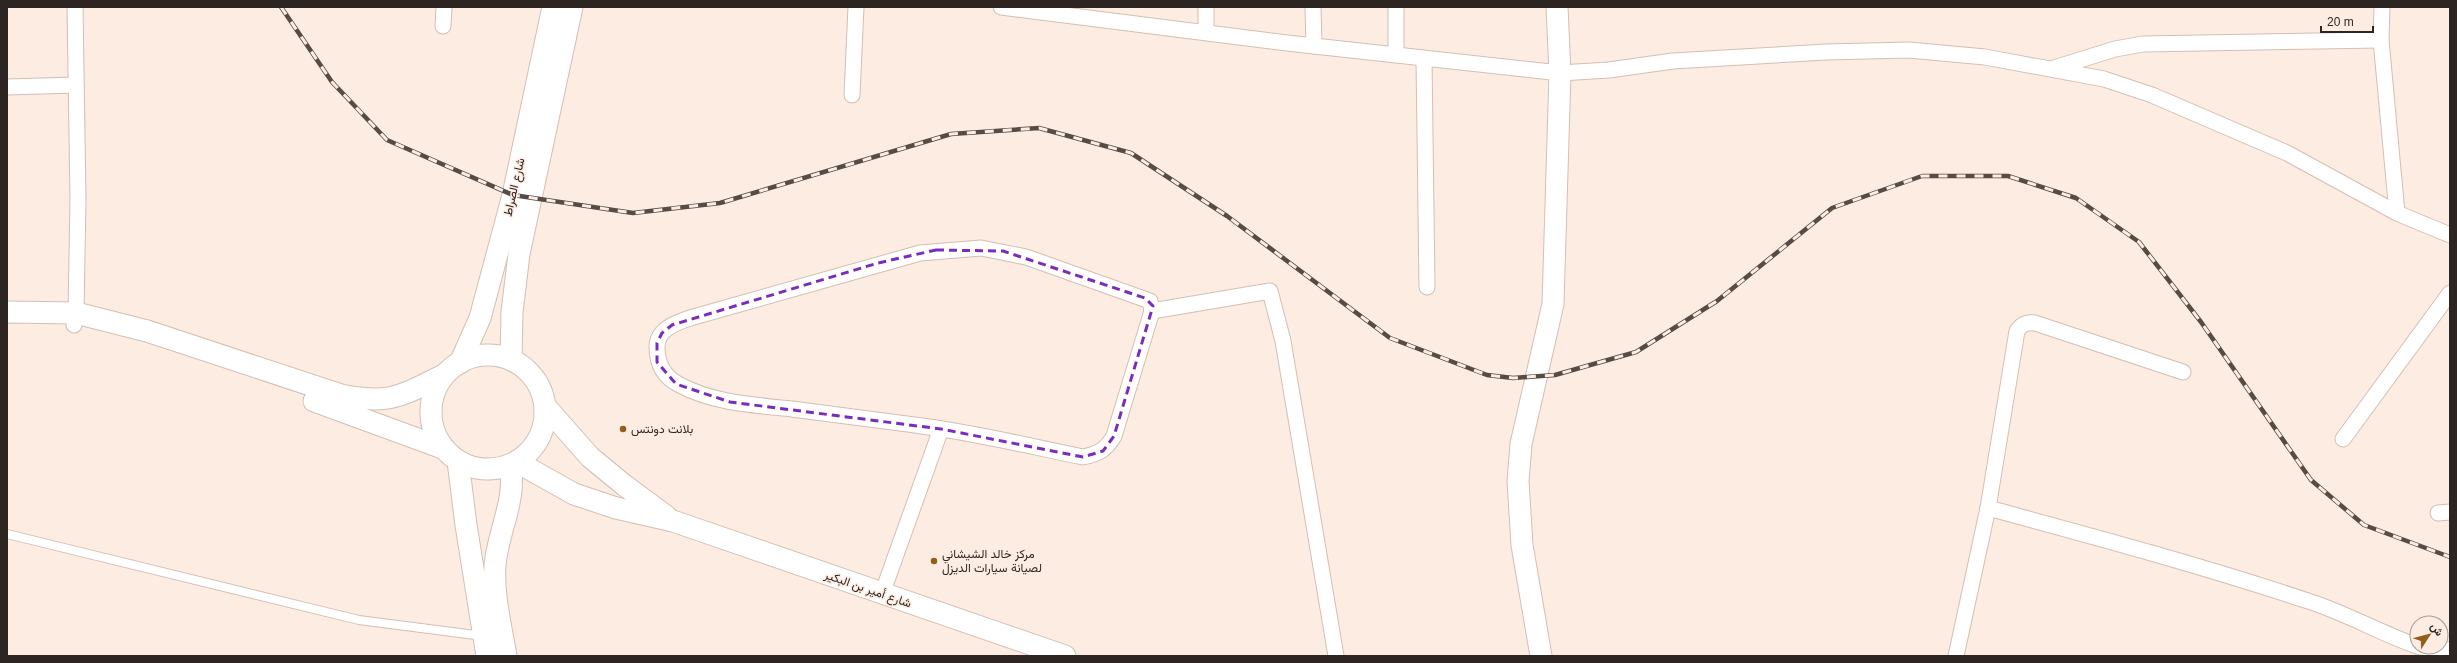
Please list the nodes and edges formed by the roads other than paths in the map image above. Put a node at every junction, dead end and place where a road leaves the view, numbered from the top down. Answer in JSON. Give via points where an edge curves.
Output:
{"nodes":[{"id":1,"x":75,"y":7,"type":"edge"},
{"id":2,"x":444,"y":7,"type":"edge"},
{"id":3,"x":553,"y":7,"type":"edge"},
{"id":4,"x":572,"y":7,"type":"edge"},
{"id":5,"x":856,"y":7,"type":"edge"},
{"id":6,"x":1001,"y":7,"type":"edge"},
{"id":7,"x":1206,"y":7,"type":"edge"},
{"id":8,"x":1313,"y":7,"type":"edge"},
{"id":9,"x":1396,"y":7,"type":"edge"},
{"id":10,"x":1557,"y":7,"type":"edge"},
{"id":11,"x":2382,"y":7,"type":"edge"},
{"id":12,"x":443,"y":26,"type":"dead end"},
{"id":13,"x":1206,"y":32,"type":"junction"},
{"id":14,"x":2381,"y":40,"type":"junction"},
{"id":15,"x":1314,"y":46,"type":"junction"},
{"id":16,"x":1396,"y":55,"type":"junction"},
{"id":17,"x":1424,"y":59,"type":"junction"},
{"id":18,"x":2051,"y":68,"type":"junction"},
{"id":19,"x":1560,"y":73,"type":"junction"},
{"id":20,"x":76,"y":85,"type":"junction"},
{"id":21,"x":7,"y":87,"type":"edge"},
{"id":22,"x":852,"y":95,"type":"dead end"},
{"id":23,"x":2397,"y":213,"type":"junction"},
{"id":24,"x":2450,"y":235,"type":"edge"},
{"id":25,"x":1427,"y":287,"type":"dead end"},
{"id":26,"x":2450,"y":293,"type":"edge"},
{"id":27,"x":1152,"y":311,"type":"junction"},
{"id":28,"x":7,"y":312,"type":"edge"},
{"id":29,"x":75,"y":319,"type":"junction"},
{"id":30,"x":511,"y":360,"type":"junction"},
{"id":31,"x":452,"y":369,"type":"junction"},
{"id":32,"x":2183,"y":372,"type":"dead end"},
{"id":33,"x":545,"y":406,"type":"junction"},
{"id":34,"x":941,"y":429,"type":"junction"},
{"id":35,"x":2343,"y":439,"type":"dead end"},
{"id":36,"x":452,"y":455,"type":"junction"},
{"id":37,"x":513,"y":464,"type":"junction"},
{"id":38,"x":1988,"y":508,"type":"junction"},
{"id":39,"x":673,"y":521,"type":"junction"},
{"id":40,"x":7,"y":534,"type":"edge"},
{"id":41,"x":882,"y":594,"type":"junction"},
{"id":42,"x":2409,"y":643,"type":"edge"},
{"id":43,"x":485,"y":646,"type":"edge"},
{"id":44,"x":506,"y":656,"type":"edge"},
{"id":45,"x":1065,"y":656,"type":"edge"},
{"id":46,"x":1336,"y":656,"type":"edge"},
{"id":47,"x":1541,"y":656,"type":"edge"},
{"id":48,"x":1956,"y":656,"type":"edge"}],
"edges":[{"from":1,"to":20,"type":"street"},
{"from":2,"to":12,"type":"street"},
{"from":3,"to":31,"type":"street","name":"شارع الصراط","via":[[513,195],[480,318]]},
{"from":4,"to":30,"type":"street","name":"شارع الصراط","via":[[519,254],[512,312]]},
{"from":5,"to":22,"type":"street"},
{"from":6,"to":13,"type":"street"},
{"from":7,"to":13,"type":"street"},
{"from":8,"to":15,"type":"street"},
{"from":9,"to":16,"type":"street"},
{"from":10,"to":19,"type":"street"},
{"from":11,"to":14,"type":"street"},
{"from":13,"to":15,"type":"street"},
{"from":14,"to":18,"type":"street","via":[[2143,44],[2115,49]]},
{"from":14,"to":23,"type":"street"},
{"from":15,"to":16,"type":"street"},
{"from":16,"to":17,"type":"street"},
{"from":17,"to":19,"type":"street"},
{"from":17,"to":25,"type":"street"},
{"from":18,"to":19,"type":"street","via":[[1985,57],[1909,50],[1680,61]]},
{"from":18,"to":23,"type":"street","via":[[2104,79],[2152,95],[2287,153]]},
{"from":19,"to":47,"type":"street","via":[[1553,304],[1521,444],[1518,481],[1522,545]]},
{"from":20,"to":21,"type":"street"},
{"from":20,"to":29,"type":"street","via":[[78,198]]},
{"from":23,"to":24,"type":"street"},
{"from":26,"to":35,"type":"street"},
{"from":27,"to":34,"type":"street","via":[[1114,436],[1103,451],[1096,455],[1083,457]]},
{"from":27,"to":34,"type":"street","via":[[1150,300],[1026,257],[981,248],[949,249],[878,263],[784,293],[690,318],[662,332],[657,343],[657,362],[665,374],[676,384],[695,392],[730,402]]},
{"from":27,"to":46,"type":"street","via":[[1270,291],[1283,341]]},
{"from":28,"to":29,"type":"street"},
{"from":29,"to":31,"type":"street","via":[[147,332],[341,395],[370,401],[402,396]]},
{"from":29,"to":36,"type":"street","via":[[131,341],[319,403]]},
{"from":30,"to":31,"type":"street","via":[[494,356],[476,357]]},
{"from":30,"to":33,"type":"street","via":[[528,371],[539,387]]},
{"from":31,"to":36,"type":"street","via":[[434,393],[431,413],[435,432]]},
{"from":32,"to":38,"type":"street","via":[[2035,323],[2027,322],[2021,325],[2017,331]]},
{"from":33,"to":37,"type":"street","via":[[544,425],[537,442]]},
{"from":33,"to":39,"type":"street","name":"شارع أمير بن البكير","via":[[590,457]]},
{"from":34,"to":41,"type":"street"},
{"from":36,"to":37,"type":"street","via":[[474,468],[493,469]]},
{"from":36,"to":43,"type":"street"},
{"from":37,"to":39,"type":"street","name":"شارع أمير بن البكير","via":[[574,494],[616,508]]},
{"from":37,"to":44,"type":"street","via":[[512,492],[495,563],[495,590]]},
{"from":38,"to":42,"type":"street","via":[[2112,541],[2309,601],[2360,620]]},
{"from":38,"to":48,"type":"street"},
{"from":39,"to":41,"type":"street","name":"شارع أمير بن البكير"},
{"from":40,"to":43,"type":"lane","via":[[360,620]]},
{"from":41,"to":45,"type":"street","name":"شارع أمير بن البكير"}]}
